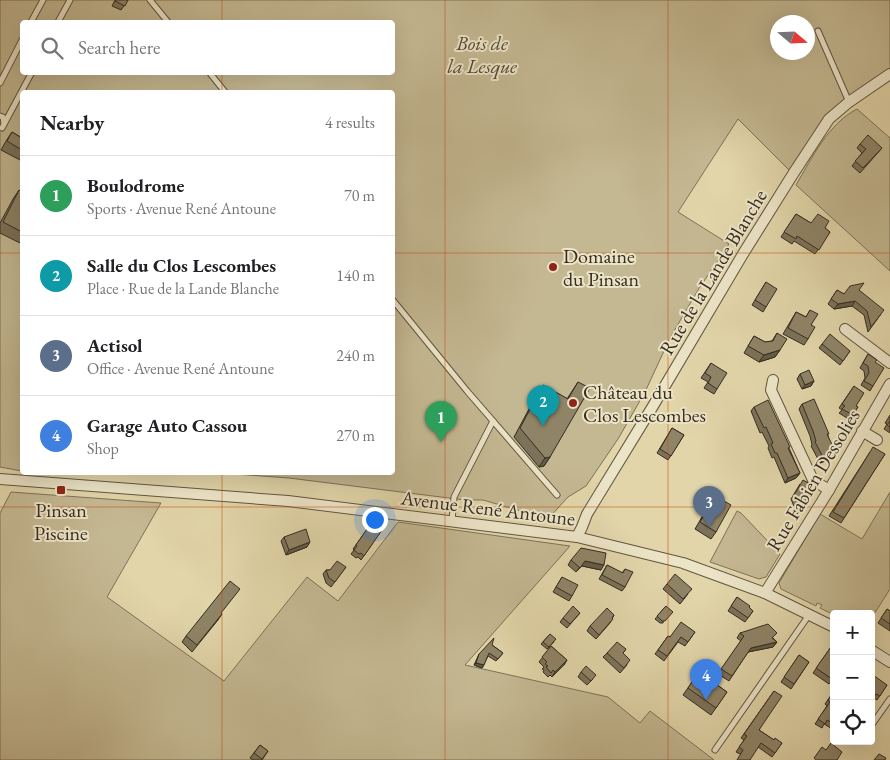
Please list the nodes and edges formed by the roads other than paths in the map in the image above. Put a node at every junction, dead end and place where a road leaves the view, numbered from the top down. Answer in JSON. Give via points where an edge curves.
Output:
{"nodes":[{"id":1,"x":43,"y":0,"type":"edge"},
{"id":2,"x":70,"y":0,"type":"edge"},
{"id":3,"x":150,"y":0,"type":"edge"},
{"id":4,"x":33,"y":20,"type":"edge"},
{"id":5,"x":59,"y":20,"type":"edge"},
{"id":6,"x":166,"y":20,"type":"edge"},
{"id":7,"x":818,"y":31,"type":"dead end"},
{"id":8,"x":20,"y":44,"type":"edge"},
{"id":9,"x":890,"y":74,"type":"edge"},
{"id":10,"x":30,"y":75,"type":"edge"},
{"id":11,"x":211,"y":75,"type":"edge"},
{"id":12,"x":0,"y":83,"type":"edge"},
{"id":13,"x":22,"y":90,"type":"edge"},
{"id":14,"x":223,"y":90,"type":"edge"},
{"id":15,"x":20,"y":94,"type":"edge"},
{"id":16,"x":849,"y":102,"type":"junction"},
{"id":17,"x":0,"y":116,"type":"edge"},
{"id":18,"x":1,"y":130,"type":"edge"},
{"id":19,"x":395,"y":303,"type":"edge"},
{"id":20,"x":845,"y":329,"type":"dead end"},
{"id":21,"x":890,"y":363,"type":"edge"},
{"id":22,"x":773,"y":380,"type":"dead end"},
{"id":23,"x":890,"y":384,"type":"edge"},
{"id":24,"x":493,"y":421,"type":"junction"},
{"id":25,"x":862,"y":432,"type":"junction"},
{"id":26,"x":876,"y":440,"type":"dead end"},
{"id":27,"x":0,"y":479,"type":"edge"},
{"id":28,"x":829,"y":490,"type":"junction"},
{"id":29,"x":557,"y":495,"type":"dead end"},
{"id":30,"x":452,"y":521,"type":"junction"},
{"id":31,"x":577,"y":536,"type":"junction"},
{"id":32,"x":765,"y":593,"type":"junction"},
{"id":33,"x":809,"y":615,"type":"junction"},
{"id":34,"x":830,"y":626,"type":"edge"},
{"id":35,"x":875,"y":653,"type":"edge"},
{"id":36,"x":890,"y":662,"type":"edge"},
{"id":37,"x":890,"y":699,"type":"edge"},
{"id":38,"x":875,"y":720,"type":"edge"},
{"id":39,"x":715,"y":750,"type":"dead end"}],
"edges":[{"from":1,"to":4,"type":"lane"},
{"from":2,"to":5,"type":"lane"},
{"from":3,"to":6,"type":"lane"},
{"from":7,"to":16,"type":"lane"},
{"from":8,"to":12,"type":"lane"},
{"from":9,"to":16,"type":"street","name":"Rue de la Lande Blanche"},
{"from":10,"to":13,"type":"lane"},
{"from":11,"to":14,"type":"lane"},
{"from":15,"to":18,"type":"lane"},
{"from":16,"to":31,"type":"street","name":"Rue de la Lande Blanche","via":[[829,119],[788,182],[587,514]]},
{"from":17,"to":18,"type":"lane","via":[[4,121]]},
{"from":19,"to":24,"type":"lane"},
{"from":20,"to":21,"type":"street"},
{"from":22,"to":28,"type":"street","via":[[771,390],[813,480]]},
{"from":23,"to":25,"type":"street","name":"Rue Fabien Dessolies"},
{"from":24,"to":29,"type":"lane"},
{"from":24,"to":30,"type":"lane","via":[[454,497]]},
{"from":25,"to":26,"type":"street"},
{"from":25,"to":28,"type":"street","name":"Rue Fabien Dessolies"},
{"from":27,"to":30,"type":"street","name":"Avenue René Antoune","via":[[288,501]]},
{"from":28,"to":32,"type":"street","name":"Rue Fabien Dessolies"},
{"from":30,"to":31,"type":"street","name":"Avenue René Antoune"},
{"from":31,"to":32,"type":"street","name":"Avenue René Antoune","via":[[683,563]]},
{"from":32,"to":33,"type":"street","name":"Avenue René Antoune"},
{"from":33,"to":34,"type":"street","name":"Avenue René Antoune"},
{"from":33,"to":39,"type":"lane"},
{"from":35,"to":36,"type":"street"},
{"from":37,"to":38,"type":"lane"}]}
